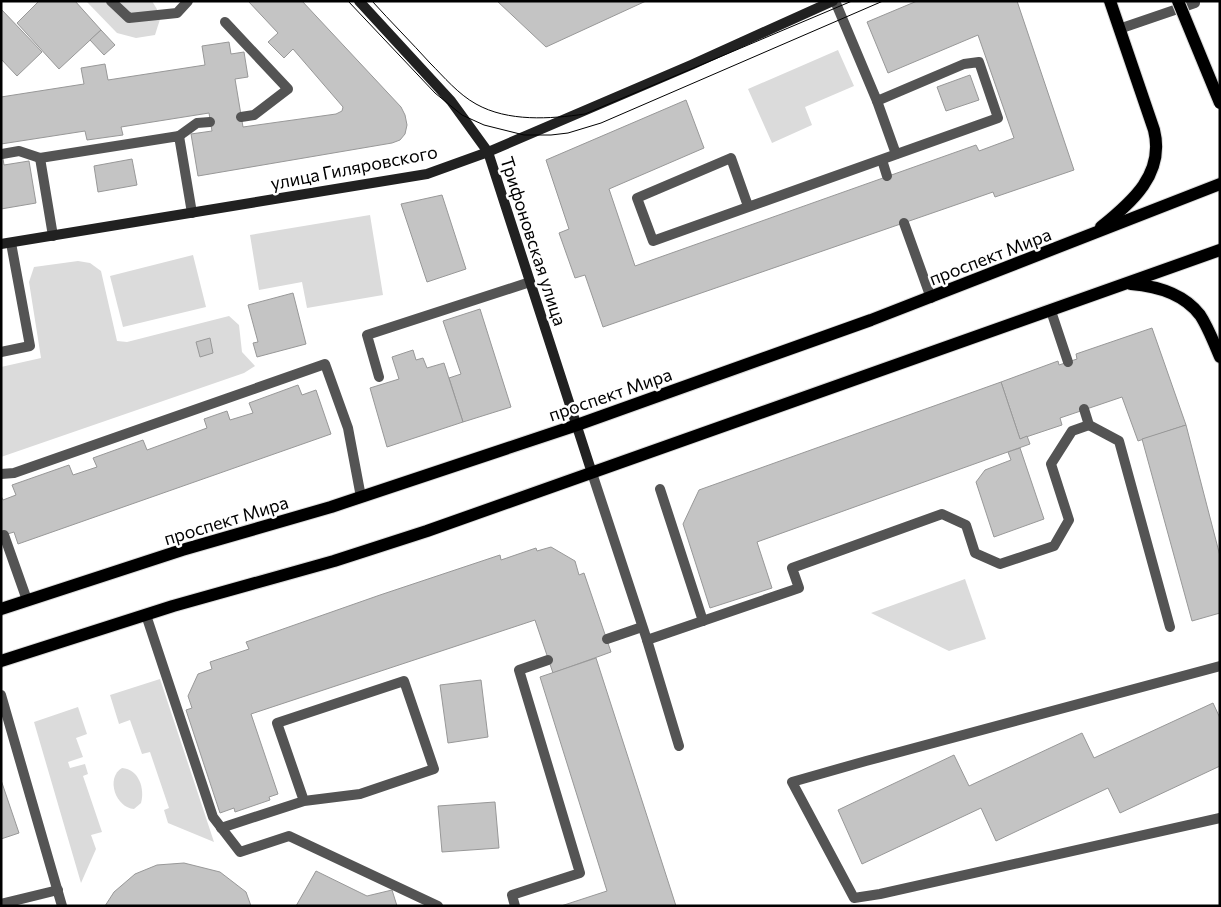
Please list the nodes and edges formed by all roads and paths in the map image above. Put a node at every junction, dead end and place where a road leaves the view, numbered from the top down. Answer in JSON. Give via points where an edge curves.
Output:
{"nodes":[{"id":1,"x":111,"y":1,"type":"edge"},
{"id":2,"x":188,"y":1,"type":"edge"},
{"id":3,"x":359,"y":1,"type":"edge"},
{"id":4,"x":834,"y":1,"type":"edge"},
{"id":5,"x":1110,"y":1,"type":"edge"},
{"id":6,"x":1178,"y":1,"type":"edge"},
{"id":7,"x":1195,"y":2,"type":"edge"},
{"id":8,"x":225,"y":22,"type":"dead end"},
{"id":9,"x":1119,"y":29,"type":"junction"},
{"id":10,"x":877,"y":101,"type":"junction"},
{"id":11,"x":1220,"y":103,"type":"edge"},
{"id":12,"x":241,"y":117,"type":"dead end"},
{"id":13,"x":210,"y":122,"type":"dead end"},
{"id":14,"x":179,"y":136,"type":"junction"},
{"id":15,"x":488,"y":152,"type":"junction"},
{"id":16,"x":2,"y":154,"type":"edge"},
{"id":17,"x":896,"y":154,"type":"junction"},
{"id":18,"x":40,"y":158,"type":"junction"},
{"id":19,"x":882,"y":160,"type":"junction"},
{"id":20,"x":888,"y":176,"type":"dead end"},
{"id":21,"x":1220,"y":184,"type":"edge"},
{"id":22,"x":748,"y":206,"type":"junction"},
{"id":23,"x":192,"y":213,"type":"junction"},
{"id":24,"x":904,"y":223,"type":"dead end"},
{"id":25,"x":1091,"y":235,"type":"junction"},
{"id":26,"x":53,"y":236,"type":"junction"},
{"id":27,"x":6,"y":244,"type":"edge"},
{"id":28,"x":1220,"y":250,"type":"edge"},
{"id":29,"x":530,"y":282,"type":"junction"},
{"id":30,"x":1126,"y":284,"type":"junction"},
{"id":31,"x":931,"y":298,"type":"junction"},
{"id":32,"x":1050,"y":311,"type":"junction"},
{"id":33,"x":1,"y":352,"type":"edge"},
{"id":34,"x":1220,"y":357,"type":"edge"},
{"id":35,"x":1068,"y":362,"type":"dead end"},
{"id":36,"x":379,"y":377,"type":"dead end"},
{"id":37,"x":1084,"y":409,"type":"dead end"},
{"id":38,"x":577,"y":425,"type":"junction"},
{"id":39,"x":1089,"y":425,"type":"junction"},
{"id":40,"x":592,"y":473,"type":"junction"},
{"id":41,"x":1,"y":474,"type":"edge"},
{"id":42,"x":660,"y":490,"type":"dead end"},
{"id":43,"x":361,"y":497,"type":"junction"},
{"id":44,"x":4,"y":535,"type":"dead end"},
{"id":45,"x":27,"y":600,"type":"junction"},
{"id":46,"x":1,"y":609,"type":"edge"},
{"id":47,"x":146,"y":615,"type":"junction"},
{"id":48,"x":704,"y":621,"type":"junction"},
{"id":49,"x":642,"y":627,"type":"junction"},
{"id":50,"x":1170,"y":627,"type":"dead end"},
{"id":51,"x":607,"y":639,"type":"dead end"},
{"id":52,"x":647,"y":640,"type":"junction"},
{"id":53,"x":548,"y":660,"type":"dead end"},
{"id":54,"x":1,"y":661,"type":"edge"},
{"id":55,"x":1220,"y":666,"type":"edge"},
{"id":56,"x":1,"y":695,"type":"edge"},
{"id":57,"x":678,"y":746,"type":"dead end"},
{"id":58,"x":304,"y":801,"type":"junction"},
{"id":59,"x":1220,"y":818,"type":"edge"},
{"id":60,"x":222,"y":828,"type":"junction"},
{"id":61,"x":58,"y":890,"type":"junction"},
{"id":62,"x":1,"y":904,"type":"edge"},
{"id":63,"x":62,"y":906,"type":"edge"},
{"id":64,"x":438,"y":906,"type":"edge"},
{"id":65,"x":515,"y":906,"type":"edge"}],
"edges":[{"from":1,"to":2,"type":"street","via":[[129,18],[177,13]]},
{"from":3,"to":15,"type":"street","name":"Трифоновская улица","via":[[451,101]]},
{"from":4,"to":10,"type":"street"},
{"from":4,"to":15,"type":"street","name":"улица Гиляровского"},
{"from":5,"to":9,"type":"main road"},
{"from":6,"to":11,"type":"main road","bridge":true},
{"from":7,"to":9,"type":"street"},
{"from":8,"to":12,"type":"street","via":[[288,89],[254,115]]},
{"from":9,"to":25,"type":"main road","via":[[1158,150],[1152,171],[1138,192]]},
{"from":10,"to":17,"type":"street"},
{"from":10,"to":17,"type":"street","via":[[964,64],[979,62],[998,118]]},
{"from":13,"to":14,"type":"street","via":[[197,123]]},
{"from":14,"to":18,"type":"street"},
{"from":14,"to":23,"type":"street"},
{"from":15,"to":23,"type":"street","name":"улица Гиляровского","via":[[427,174]]},
{"from":15,"to":29,"type":"street","name":"Трифоновская улица"},
{"from":16,"to":18,"type":"street","via":[[19,151]]},
{"from":17,"to":19,"type":"street"},
{"from":18,"to":26,"type":"street"},
{"from":19,"to":20,"type":"street"},
{"from":19,"to":22,"type":"street"},
{"from":21,"to":25,"type":"main road","name":"проспект Мира"},
{"from":22,"to":22,"type":"street","via":[[653,240],[637,198],[731,158]]},
{"from":23,"to":26,"type":"street","name":"улица Гиляровского"},
{"from":24,"to":31,"type":"street"},
{"from":25,"to":31,"type":"main road","name":"проспект Мира"},
{"from":26,"to":27,"type":"street","name":"улица Гиляровского"},
{"from":27,"to":33,"type":"street","via":[[30,346]]},
{"from":28,"to":30,"type":"main road"},
{"from":29,"to":36,"type":"street","via":[[367,335]]},
{"from":29,"to":38,"type":"street","name":"Трифоновская улица"},
{"from":30,"to":32,"type":"main road"},
{"from":30,"to":34,"type":"main road","via":[[1165,290],[1188,304],[1202,319]]},
{"from":31,"to":38,"type":"main road","name":"проспект Мира"},
{"from":32,"to":35,"type":"street"},
{"from":32,"to":40,"type":"main road"},
{"from":37,"to":39,"type":"street"},
{"from":38,"to":40,"type":"street","name":"Трифоновская улица"},
{"from":38,"to":43,"type":"main road","name":"проспект Мира"},
{"from":39,"to":48,"type":"street","via":[[1072,430],[1051,464],[1069,520],[1054,546],[1000,564],[975,553],[966,525],[942,514],[792,568],[799,588]]},
{"from":39,"to":50,"type":"street","via":[[1119,441]]},
{"from":40,"to":47,"type":"main road","via":[[334,561]]},
{"from":40,"to":49,"type":"street"},
{"from":41,"to":43,"type":"street","via":[[14,473],[325,364],[348,428]]},
{"from":42,"to":48,"type":"street"},
{"from":43,"to":45,"type":"main road","name":"проспект Мира"},
{"from":44,"to":45,"type":"street"},
{"from":45,"to":46,"type":"main road","name":"проспект Мира"},
{"from":47,"to":54,"type":"main road"},
{"from":47,"to":60,"type":"street","via":[[213,818]]},
{"from":48,"to":52,"type":"street"},
{"from":49,"to":51,"type":"street"},
{"from":49,"to":52,"type":"street"},
{"from":52,"to":57,"type":"street"},
{"from":53,"to":65,"type":"street","via":[[519,670],[580,873],[512,895]]},
{"from":55,"to":59,"type":"street","via":[[792,782],[854,898]]},
{"from":56,"to":61,"type":"street"},
{"from":58,"to":58,"type":"street","via":[[277,723],[404,681],[434,770],[360,794]]},
{"from":58,"to":60,"type":"street"},
{"from":60,"to":64,"type":"street","via":[[240,852],[289,836]]},
{"from":61,"to":62,"type":"street"},
{"from":61,"to":63,"type":"street"}]}
